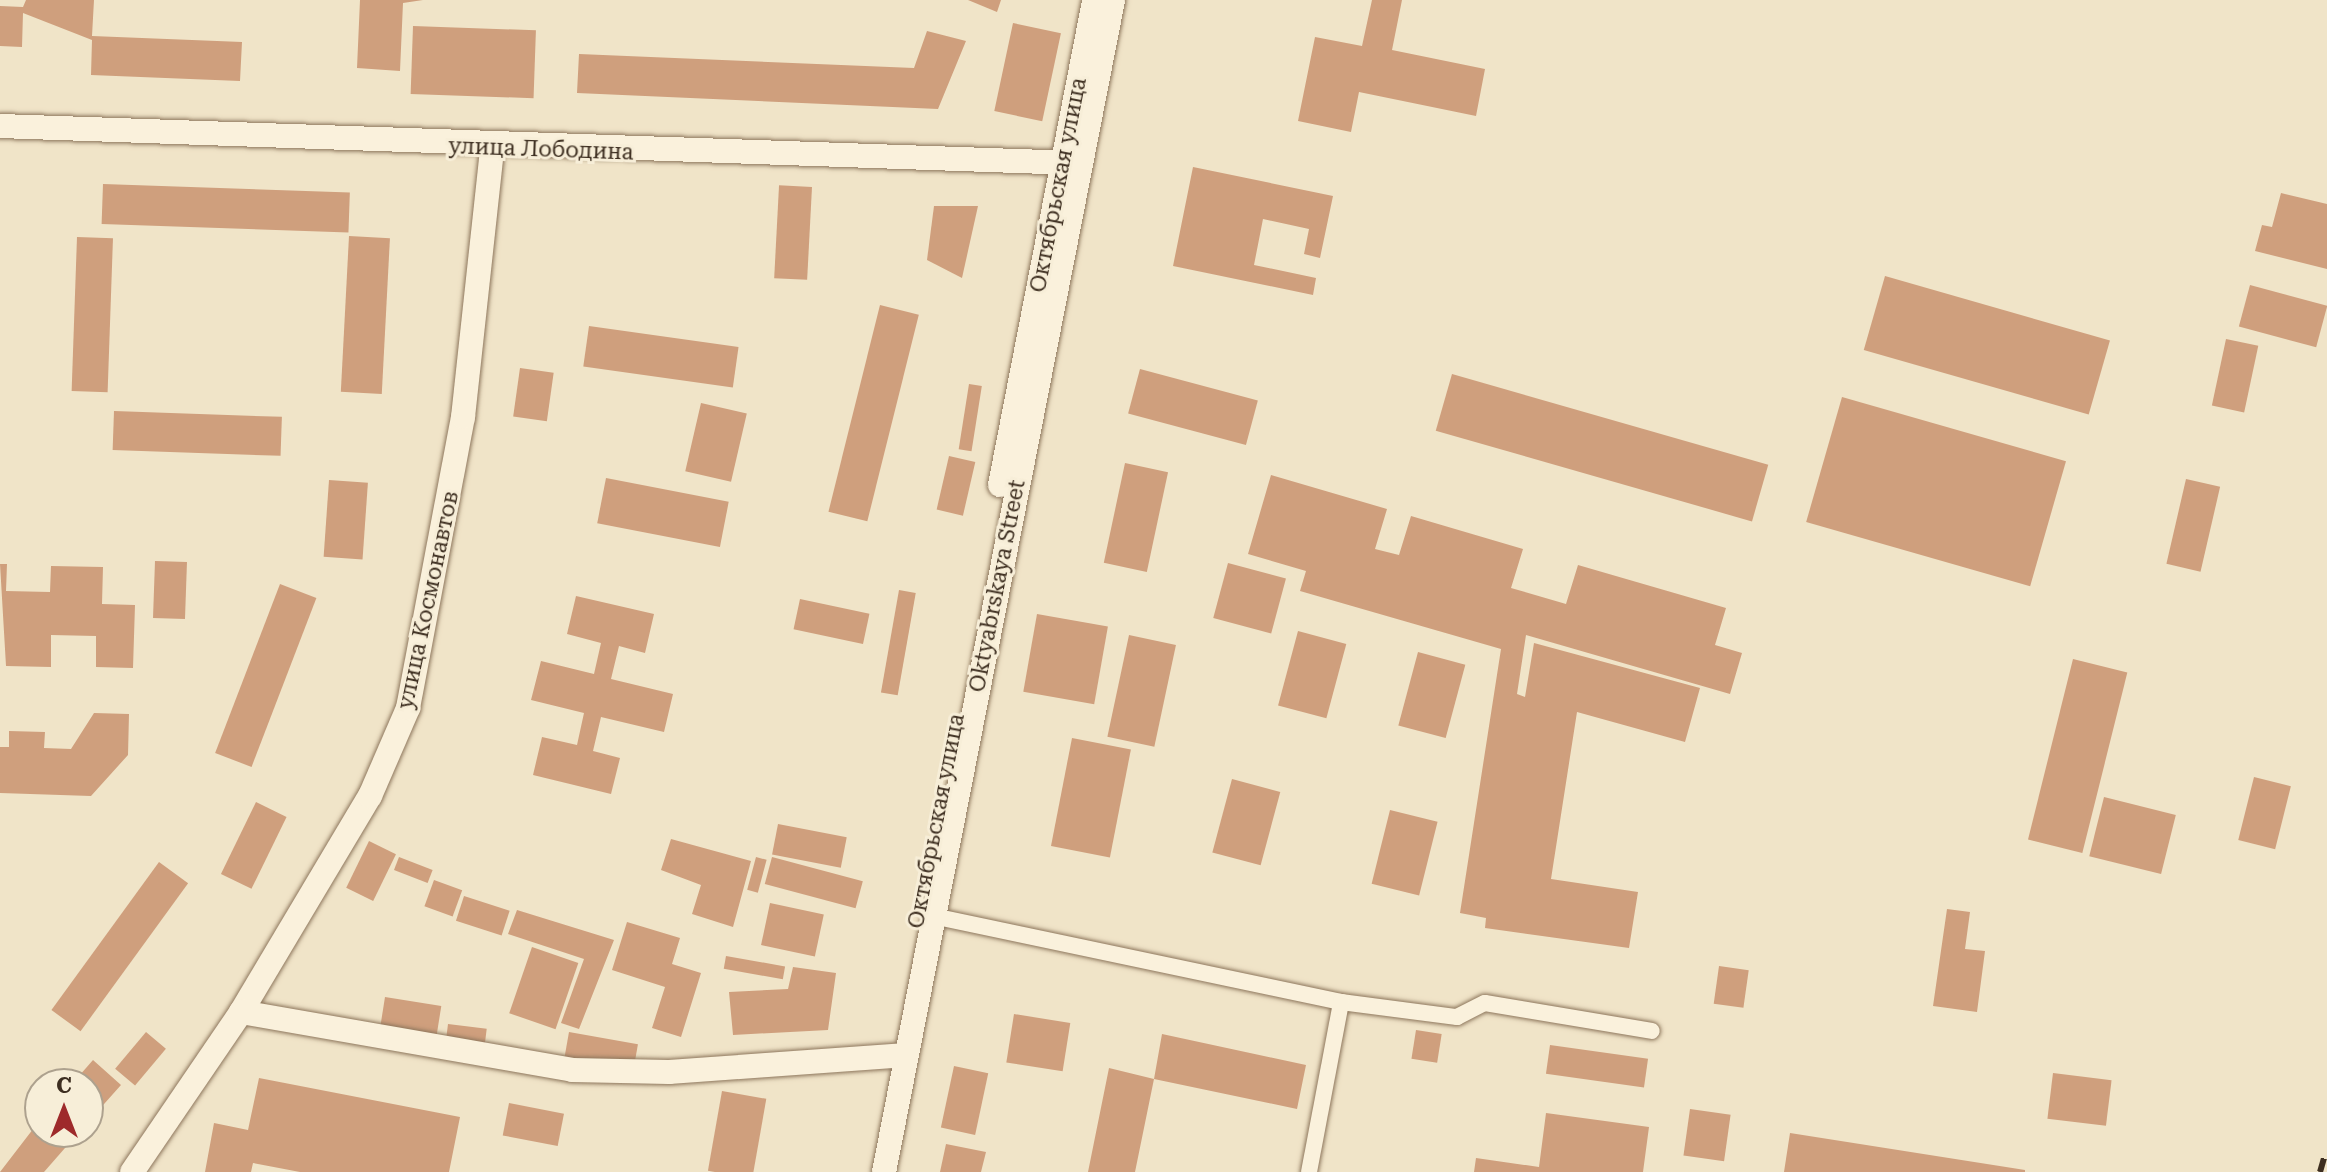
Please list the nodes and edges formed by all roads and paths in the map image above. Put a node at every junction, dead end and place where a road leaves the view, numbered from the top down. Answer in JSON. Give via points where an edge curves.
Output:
{"nodes":[{"id":1,"x":1094,"y":0,"type":"edge"},
{"id":2,"x":1113,"y":0,"type":"edge"},
{"id":3,"x":0,"y":126,"type":"edge"},
{"id":4,"x":492,"y":148,"type":"junction"},
{"id":5,"x":1072,"y":163,"type":"junction"},
{"id":6,"x":933,"y":916,"type":"junction"},
{"id":7,"x":1341,"y":1002,"type":"junction"},
{"id":8,"x":241,"y":1012,"type":"junction"},
{"id":9,"x":1652,"y":1031,"type":"dead end"},
{"id":10,"x":899,"y":1055,"type":"junction"},
{"id":11,"x":132,"y":1172,"type":"edge"},
{"id":12,"x":870,"y":1172,"type":"edge"},
{"id":13,"x":884,"y":1172,"type":"edge"},
{"id":14,"x":1309,"y":1172,"type":"edge"}],
"edges":[{"from":1,"to":5,"type":"street","name":"Октябрьская улица"},
{"from":2,"to":5,"type":"street","name":"Oktyabrskaya Street"},
{"from":3,"to":4,"type":"street","name":"улица Лободина"},
{"from":4,"to":5,"type":"street","name":"улица Лободина"},
{"from":4,"to":8,"type":"street","name":"улица Космонавтов","via":[[463,417],[408,708],[370,796]]},
{"from":5,"to":6,"type":"street","name":"Oktyabrskaya Street"},
{"from":5,"to":10,"type":"street","name":"Октябрьская улица"},
{"from":6,"to":7,"type":"street"},
{"from":6,"to":10,"type":"street","name":"Oktyabrskaya Street"},
{"from":7,"to":9,"type":"street","via":[[1457,1017],[1485,1003]]},
{"from":7,"to":14,"type":"street"},
{"from":8,"to":10,"type":"street","via":[[572,1070],[652,1073]]},
{"from":8,"to":11,"type":"street","name":"улица Космонавтов"},
{"from":10,"to":12,"type":"street","name":"Октябрьская улица"},
{"from":10,"to":13,"type":"street","name":"Oktyabrskaya Street"}]}
